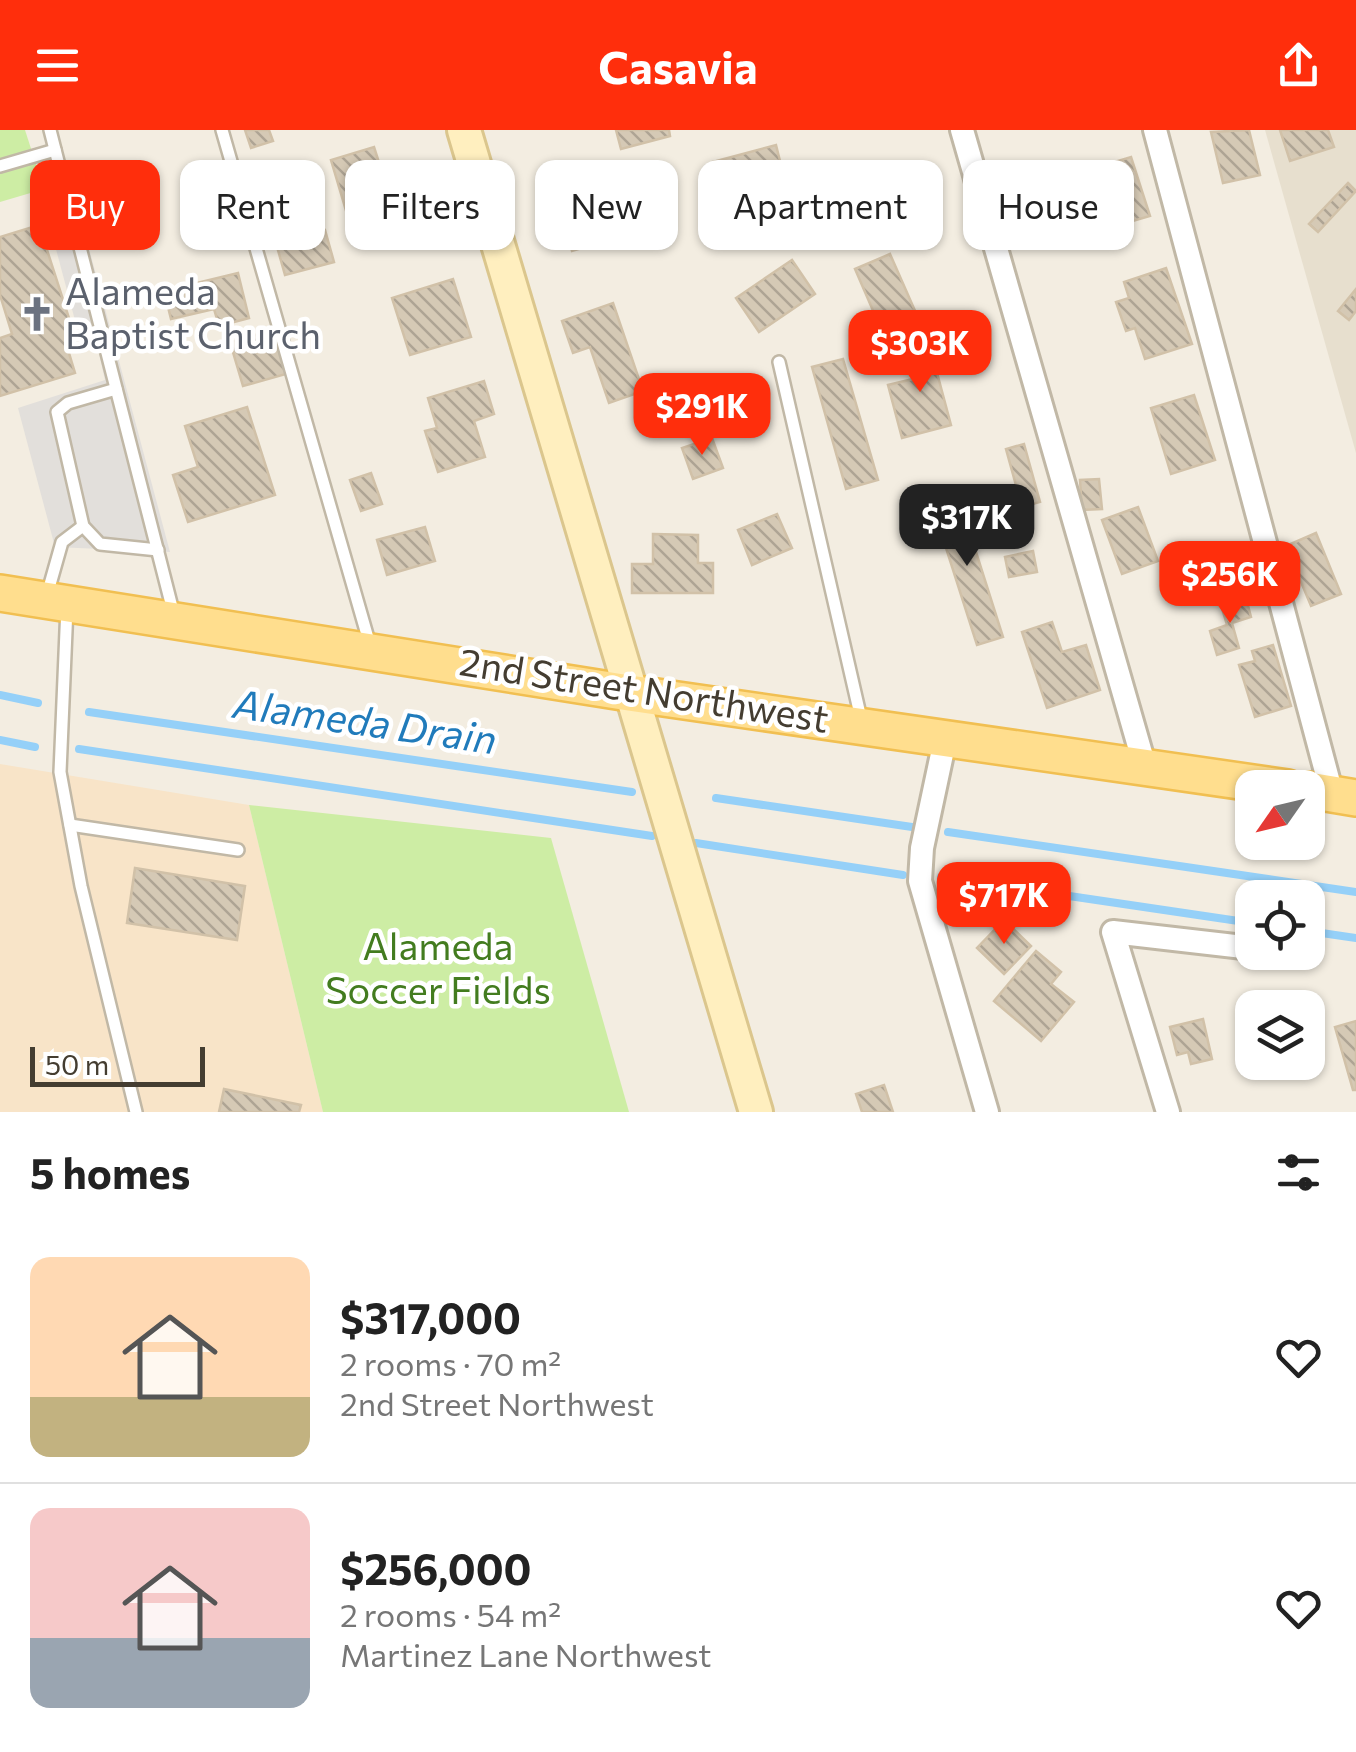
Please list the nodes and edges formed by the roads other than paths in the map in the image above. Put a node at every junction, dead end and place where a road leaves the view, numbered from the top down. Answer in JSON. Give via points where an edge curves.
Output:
{"nodes":[{"id":1,"x":50,"y":130,"type":"edge"},
{"id":2,"x":222,"y":130,"type":"edge"},
{"id":3,"x":464,"y":130,"type":"edge"},
{"id":4,"x":962,"y":130,"type":"edge"},
{"id":5,"x":1155,"y":130,"type":"edge"},
{"id":6,"x":55,"y":150,"type":"junction"},
{"id":7,"x":0,"y":166,"type":"edge"},
{"id":8,"x":779,"y":362,"type":"dead end"},
{"id":9,"x":116,"y":389,"type":"junction"},
{"id":10,"x":82,"y":526,"type":"junction"},
{"id":11,"x":158,"y":550,"type":"junction"},
{"id":12,"x":0,"y":593,"type":"edge"},
{"id":13,"x":56,"y":601,"type":"junction"},
{"id":14,"x":175,"y":619,"type":"junction"},
{"id":15,"x":372,"y":649,"type":"junction"},
{"id":16,"x":630,"y":693,"type":"junction"},
{"id":17,"x":862,"y":725,"type":"junction"},
{"id":18,"x":945,"y":740,"type":"junction"},
{"id":19,"x":1145,"y":768,"type":"junction"},
{"id":20,"x":1235,"y":781,"type":"edge"},
{"id":21,"x":1332,"y":794,"type":"edge"},
{"id":22,"x":70,"y":825,"type":"junction"},
{"id":23,"x":238,"y":850,"type":"dead end"},
{"id":24,"x":1235,"y":946,"type":"edge"},
{"id":25,"x":136,"y":1112,"type":"edge"},
{"id":26,"x":756,"y":1112,"type":"edge"},
{"id":27,"x":987,"y":1112,"type":"edge"},
{"id":28,"x":1168,"y":1112,"type":"edge"}],
"edges":[{"from":1,"to":6,"type":"lane"},
{"from":2,"to":15,"type":"lane"},
{"from":3,"to":16,"type":"street"},
{"from":4,"to":19,"type":"street"},
{"from":5,"to":21,"type":"street"},
{"from":6,"to":7,"type":"lane"},
{"from":6,"to":9,"type":"lane"},
{"from":8,"to":17,"type":"lane"},
{"from":9,"to":10,"type":"lane","via":[[57,412]]},
{"from":9,"to":11,"type":"lane"},
{"from":10,"to":11,"type":"lane","via":[[100,544]]},
{"from":10,"to":13,"type":"lane","via":[[62,542]]},
{"from":11,"to":14,"type":"lane"},
{"from":12,"to":13,"type":"main road","name":"2nd Street Northwest"},
{"from":13,"to":14,"type":"main road","name":"2nd Street Northwest"},
{"from":13,"to":22,"type":"lane","via":[[60,772]]},
{"from":14,"to":15,"type":"main road","name":"2nd Street Northwest"},
{"from":15,"to":16,"type":"main road","name":"2nd Street Northwest"},
{"from":16,"to":17,"type":"main road","name":"2nd Street Northwest"},
{"from":16,"to":26,"type":"street"},
{"from":17,"to":18,"type":"main road","name":"2nd Street Northwest"},
{"from":18,"to":19,"type":"main road","name":"2nd Street Northwest"},
{"from":18,"to":27,"type":"street","via":[[920,881]]},
{"from":19,"to":20,"type":"main road","name":"2nd Street Northwest"},
{"from":22,"to":23,"type":"lane"},
{"from":22,"to":25,"type":"lane"},
{"from":24,"to":28,"type":"street","via":[[1113,932]]}]}
